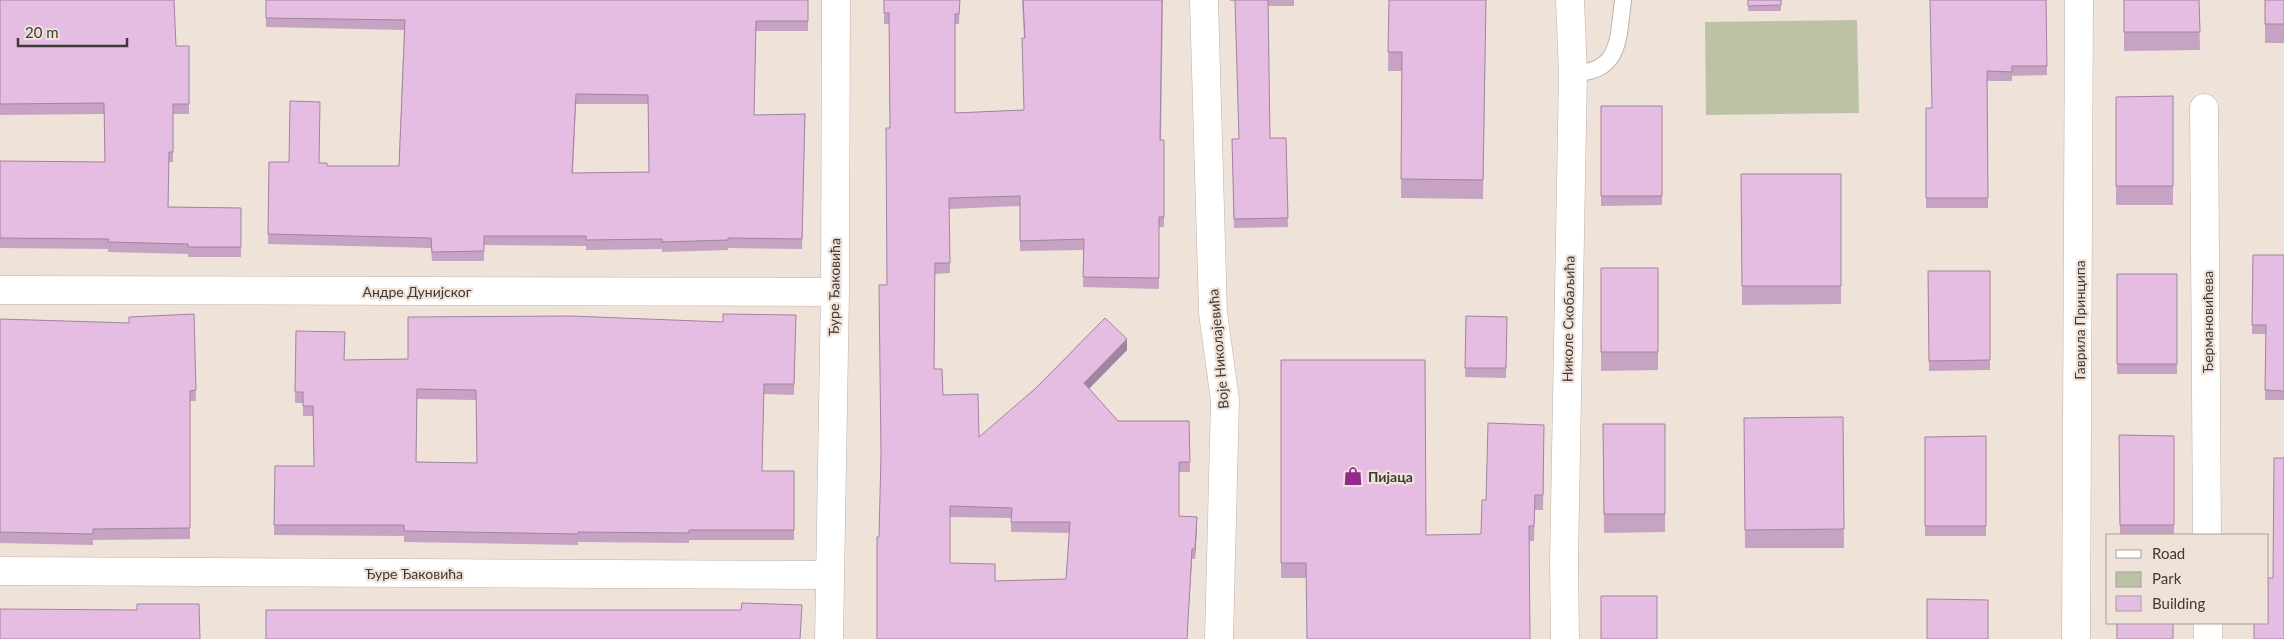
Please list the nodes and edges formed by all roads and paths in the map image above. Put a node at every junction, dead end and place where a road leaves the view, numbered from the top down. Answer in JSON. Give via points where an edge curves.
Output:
{"nodes":[{"id":1,"x":836,"y":0,"type":"edge"},
{"id":2,"x":1204,"y":0,"type":"edge"},
{"id":3,"x":1570,"y":0,"type":"edge"},
{"id":4,"x":1623,"y":0,"type":"edge"},
{"id":5,"x":2078,"y":0,"type":"edge"},
{"id":6,"x":1572,"y":73,"type":"junction"},
{"id":7,"x":2204,"y":108,"type":"dead end"},
{"id":8,"x":0,"y":290,"type":"edge"},
{"id":9,"x":834,"y":292,"type":"junction"},
{"id":10,"x":2208,"y":534,"type":"edge"},
{"id":11,"x":0,"y":571,"type":"edge"},
{"id":12,"x":829,"y":575,"type":"junction"},
{"id":13,"x":2208,"y":624,"type":"edge"},
{"id":14,"x":829,"y":639,"type":"edge"},
{"id":15,"x":1220,"y":639,"type":"edge"},
{"id":16,"x":1565,"y":639,"type":"edge"},
{"id":17,"x":2076,"y":639,"type":"edge"},
{"id":18,"x":2208,"y":639,"type":"edge"}],
"edges":[{"from":1,"to":9,"type":"street","name":"Ђуре Ђаковића"},
{"from":2,"to":15,"type":"street","name":"Воје Николајевића","via":[[1213,313],[1225,400]]},
{"from":3,"to":6,"type":"street","name":"Николе Скобаљића"},
{"from":4,"to":6,"type":"lane","via":[[1615,51],[1609,61],[1589,73]]},
{"from":5,"to":17,"type":"street","name":"Гаврила Принципа"},
{"from":6,"to":16,"type":"street","name":"Николе Скобаљића"},
{"from":7,"to":10,"type":"street","name":"Ђермановићева"},
{"from":8,"to":9,"type":"street","name":"Андре Дунијског"},
{"from":9,"to":12,"type":"street","name":"Ђуре Ђаковића"},
{"from":11,"to":12,"type":"street","name":"Ђуре Ђаковића"},
{"from":12,"to":14,"type":"street","name":"Ђуре Ђаковића"},
{"from":13,"to":18,"type":"street"}]}
